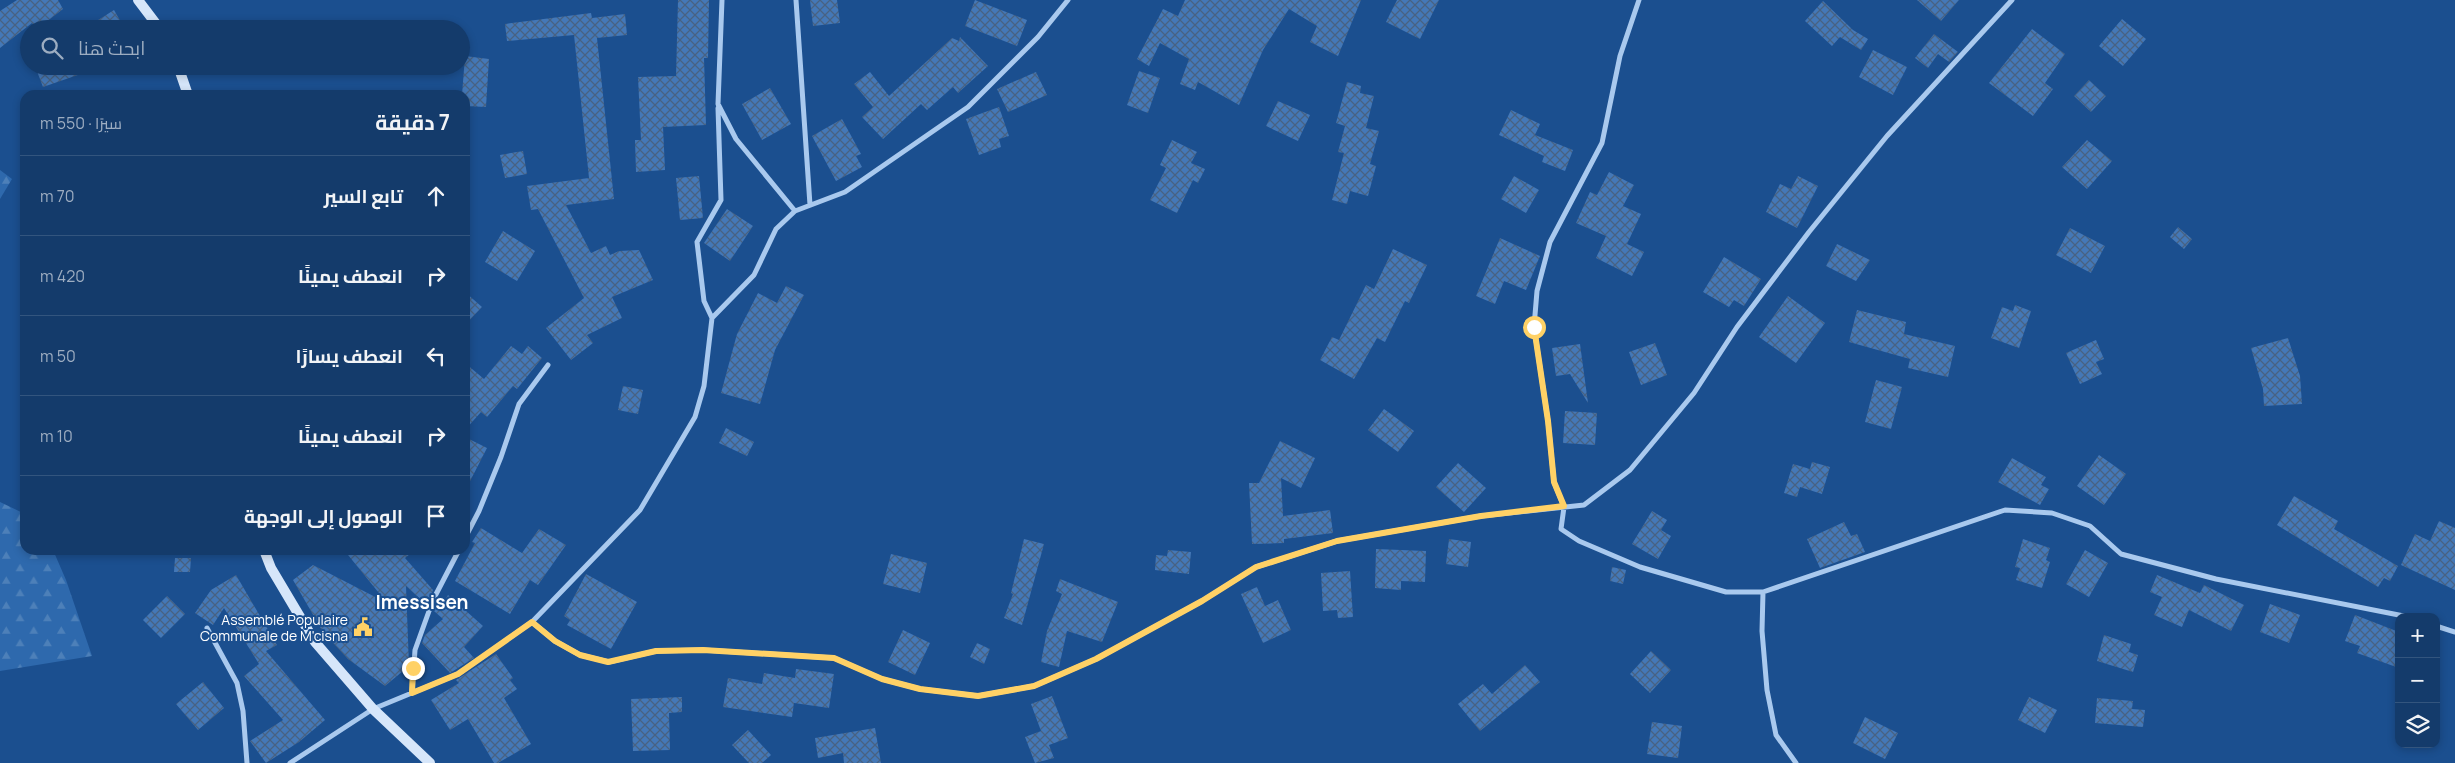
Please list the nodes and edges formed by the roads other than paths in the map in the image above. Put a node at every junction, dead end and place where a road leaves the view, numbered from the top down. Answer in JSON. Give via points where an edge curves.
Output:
{"nodes":[{"id":1,"x":138,"y":0,"type":"edge"},
{"id":2,"x":722,"y":0,"type":"edge"},
{"id":3,"x":796,"y":0,"type":"edge"},
{"id":4,"x":1068,"y":0,"type":"edge"},
{"id":5,"x":1638,"y":0,"type":"edge"},
{"id":6,"x":2012,"y":0,"type":"edge"},
{"id":7,"x":153,"y":20,"type":"edge"},
{"id":8,"x":181,"y":75,"type":"edge"},
{"id":9,"x":186,"y":90,"type":"edge"},
{"id":10,"x":718,"y":104,"type":"junction"},
{"id":11,"x":810,"y":205,"type":"junction"},
{"id":12,"x":795,"y":211,"type":"junction"},
{"id":13,"x":712,"y":318,"type":"junction"},
{"id":14,"x":548,"y":365,"type":"dead end"},
{"id":15,"x":1564,"y":506,"type":"junction"},
{"id":16,"x":470,"y":527,"type":"edge"},
{"id":17,"x":266,"y":555,"type":"edge"},
{"id":18,"x":456,"y":555,"type":"edge"},
{"id":19,"x":1764,"y":592,"type":"junction"},
{"id":20,"x":2395,"y":614,"type":"edge"},
{"id":21,"x":532,"y":622,"type":"junction"},
{"id":22,"x":2440,"y":627,"type":"edge"},
{"id":23,"x":207,"y":628,"type":"dead end"},
{"id":24,"x":2455,"y":632,"type":"edge"},
{"id":25,"x":412,"y":693,"type":"junction"},
{"id":26,"x":373,"y":709,"type":"junction"},
{"id":27,"x":247,"y":763,"type":"edge"},
{"id":28,"x":290,"y":763,"type":"edge"},
{"id":29,"x":430,"y":763,"type":"edge"},
{"id":30,"x":1796,"y":763,"type":"edge"}],
"edges":[{"from":1,"to":7,"type":"street"},
{"from":2,"to":10,"type":"street"},
{"from":3,"to":11,"type":"street"},
{"from":4,"to":11,"type":"street","via":[[1038,37],[968,107],[845,192]]},
{"from":5,"to":15,"type":"street","via":[[1620,56],[1602,143],[1550,242],[1537,291],[1534,327],[1554,482]]},
{"from":6,"to":15,"type":"street","via":[[1887,136],[1743,319],[1694,393],[1630,470],[1584,505]]},
{"from":8,"to":9,"type":"street"},
{"from":10,"to":12,"type":"street","via":[[736,139]]},
{"from":10,"to":13,"type":"street","via":[[721,200],[696,242],[704,301]]},
{"from":11,"to":12,"type":"street"},
{"from":12,"to":13,"type":"street","via":[[776,229],[754,276]]},
{"from":13,"to":21,"type":"street","via":[[704,386],[695,418],[640,510]]},
{"from":14,"to":16,"type":"street","via":[[519,404],[494,475]]},
{"from":15,"to":19,"type":"street","via":[[1561,529],[1579,541],[1640,566],[1726,592]]},
{"from":15,"to":21,"type":"street","via":[[1481,516],[1337,541],[1292,555],[1256,567],[1202,601],[1096,659],[1034,686],[978,696],[920,689],[882,679],[834,658],[703,650],[656,651],[608,662],[580,655],[555,641]]},
{"from":17,"to":26,"type":"street","via":[[315,642]]},
{"from":18,"to":25,"type":"street","via":[[433,600],[415,650]]},
{"from":19,"to":20,"type":"street","via":[[2005,510],[2052,513],[2090,526],[2121,554],[2216,579]]},
{"from":19,"to":30,"type":"street","via":[[1762,631],[1766,690],[1776,735]]},
{"from":21,"to":25,"type":"street","via":[[458,674]]},
{"from":22,"to":24,"type":"street"},
{"from":23,"to":27,"type":"street","via":[[238,683]]},
{"from":25,"to":26,"type":"street"},
{"from":26,"to":28,"type":"street"},
{"from":26,"to":29,"type":"street"}]}
